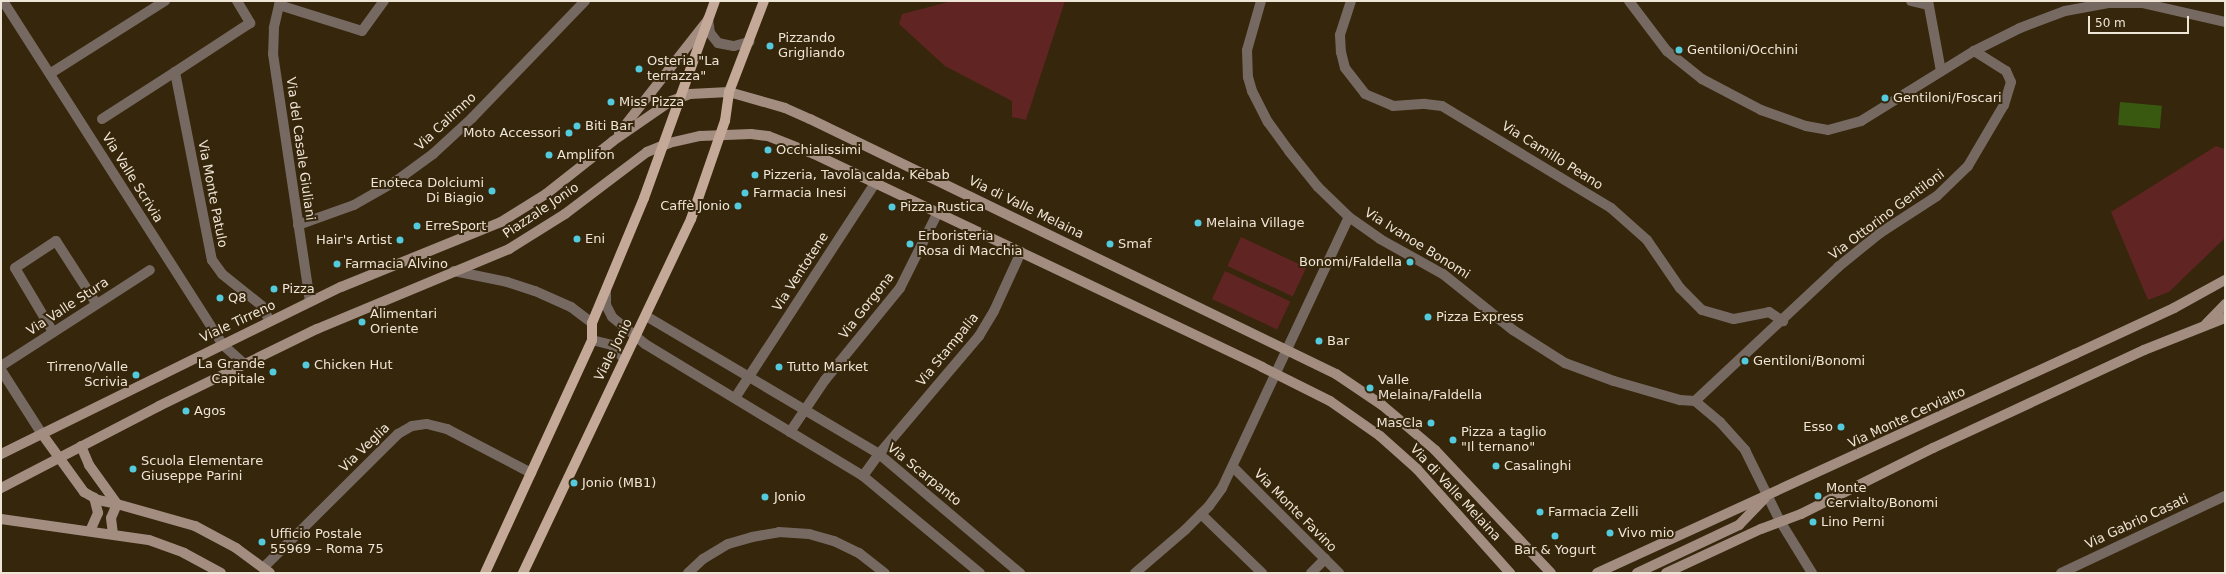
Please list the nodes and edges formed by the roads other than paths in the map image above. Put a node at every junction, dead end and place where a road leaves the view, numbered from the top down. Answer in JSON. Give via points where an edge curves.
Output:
{"nodes":[{"id":1,"x":3,"y":1,"type":"edge"},
{"id":2,"x":165,"y":1,"type":"edge"},
{"id":3,"x":237,"y":1,"type":"edge"},
{"id":4,"x":384,"y":1,"type":"edge"},
{"id":5,"x":585,"y":1,"type":"edge"},
{"id":6,"x":715,"y":1,"type":"edge"},
{"id":7,"x":764,"y":1,"type":"edge"},
{"id":8,"x":1261,"y":1,"type":"edge"},
{"id":9,"x":1350,"y":1,"type":"edge"},
{"id":10,"x":1629,"y":1,"type":"edge"},
{"id":11,"x":1912,"y":1,"type":"edge"},
{"id":12,"x":280,"y":3,"type":"edge"},
{"id":13,"x":1928,"y":3,"type":"edge"},
{"id":14,"x":708,"y":19,"type":"junction"},
{"id":15,"x":2225,"y":22,"type":"edge"},
{"id":16,"x":749,"y":42,"type":"junction"},
{"id":17,"x":1974,"y":51,"type":"junction"},
{"id":18,"x":1941,"y":71,"type":"junction"},
{"id":19,"x":175,"y":72,"type":"junction"},
{"id":20,"x":51,"y":73,"type":"junction"},
{"id":21,"x":730,"y":92,"type":"junction"},
{"id":22,"x":679,"y":98,"type":"junction"},
{"id":23,"x":102,"y":119,"type":"dead end"},
{"id":24,"x":720,"y":135,"type":"junction"},
{"id":25,"x":613,"y":141,"type":"junction"},
{"id":26,"x":662,"y":145,"type":"junction"},
{"id":27,"x":875,"y":183,"type":"junction"},
{"id":28,"x":938,"y":212,"type":"junction"},
{"id":29,"x":1349,"y":217,"type":"junction"},
{"id":30,"x":298,"y":225,"type":"junction"},
{"id":31,"x":451,"y":244,"type":"joint"},
{"id":32,"x":1021,"y":252,"type":"junction"},
{"id":33,"x":150,"y":270,"type":"dead end"},
{"id":34,"x":454,"y":271,"type":"junction"},
{"id":35,"x":2225,"y":280,"type":"edge"},
{"id":36,"x":606,"y":292,"type":"junction"},
{"id":37,"x":310,"y":301,"type":"junction"},
{"id":38,"x":96,"y":303,"type":"junction"},
{"id":39,"x":2225,"y":304,"type":"edge"},
{"id":40,"x":646,"y":316,"type":"junction"},
{"id":41,"x":2225,"y":318,"type":"edge"},
{"id":42,"x":270,"y":321,"type":"junction"},
{"id":43,"x":1783,"y":321,"type":"junction"},
{"id":44,"x":592,"y":323,"type":"junction"},
{"id":45,"x":2200,"y":329,"type":"junction"},
{"id":46,"x":53,"y":332,"type":"junction"},
{"id":47,"x":637,"y":335,"type":"junction"},
{"id":48,"x":592,"y":340,"type":"junction"},
{"id":49,"x":222,"y":344,"type":"junction"},
{"id":50,"x":1285,"y":349,"type":"junction"},
{"id":51,"x":624,"y":359,"type":"junction"},
{"id":52,"x":244,"y":364,"type":"junction"},
{"id":53,"x":1,"y":366,"type":"edge"},
{"id":54,"x":1,"y":370,"type":"edge"},
{"id":55,"x":1274,"y":372,"type":"junction"},
{"id":56,"x":748,"y":376,"type":"junction"},
{"id":57,"x":735,"y":398,"type":"junction"},
{"id":58,"x":1695,"y":401,"type":"junction"},
{"id":59,"x":804,"y":408,"type":"junction"},
{"id":60,"x":790,"y":432,"type":"junction"},
{"id":61,"x":42,"y":434,"type":"junction"},
{"id":62,"x":81,"y":446,"type":"junction"},
{"id":63,"x":1,"y":454,"type":"edge"},
{"id":64,"x":879,"y":454,"type":"junction"},
{"id":65,"x":60,"y":457,"type":"junction"},
{"id":66,"x":1233,"y":467,"type":"junction"},
{"id":67,"x":531,"y":473,"type":"junction"},
{"id":68,"x":863,"y":476,"type":"junction"},
{"id":69,"x":1,"y":488,"type":"edge"},
{"id":70,"x":1768,"y":495,"type":"junction"},
{"id":71,"x":2225,"y":496,"type":"edge"},
{"id":72,"x":94,"y":498,"type":"junction"},
{"id":73,"x":117,"y":504,"type":"junction"},
{"id":74,"x":1201,"y":514,"type":"junction"},
{"id":75,"x":1,"y":519,"type":"edge"},
{"id":76,"x":1780,"y":521,"type":"junction"},
{"id":77,"x":90,"y":531,"type":"junction"},
{"id":78,"x":113,"y":534,"type":"junction"},
{"id":79,"x":1325,"y":559,"type":"junction"},
{"id":80,"x":266,"y":570,"type":"edge"},
{"id":81,"x":221,"y":573,"type":"edge"},
{"id":82,"x":485,"y":573,"type":"edge"},
{"id":83,"x":523,"y":573,"type":"edge"},
{"id":84,"x":688,"y":573,"type":"edge"},
{"id":85,"x":885,"y":573,"type":"edge"},
{"id":86,"x":980,"y":573,"type":"edge"},
{"id":87,"x":1020,"y":573,"type":"edge"},
{"id":88,"x":1135,"y":573,"type":"edge"},
{"id":89,"x":1262,"y":573,"type":"edge"},
{"id":90,"x":1311,"y":573,"type":"edge"},
{"id":91,"x":1339,"y":573,"type":"edge"},
{"id":92,"x":1510,"y":573,"type":"edge"},
{"id":93,"x":1551,"y":573,"type":"edge"},
{"id":94,"x":1597,"y":573,"type":"edge"},
{"id":95,"x":1637,"y":573,"type":"edge"},
{"id":96,"x":1666,"y":573,"type":"edge"},
{"id":97,"x":1812,"y":573,"type":"edge"},
{"id":98,"x":2061,"y":573,"type":"edge"}],
"edges":[{"from":1,"to":20,"type":"street","name":"Via Valle Scrivia"},
{"from":2,"to":20,"type":"street"},
{"from":3,"to":19,"type":"street","via":[[250,23]]},
{"from":4,"to":12,"type":"street","via":[[362,31]]},
{"from":5,"to":30,"type":"street","name":"Via Calimno","via":[[472,118],[433,154],[396,181],[354,205]]},
{"from":6,"to":14,"type":"main road"},
{"from":7,"to":16,"type":"main road"},
{"from":8,"to":29,"type":"street","name":"Via Ivanoe Bonomi","via":[[1247,50],[1247,72],[1252,91],[1268,122],[1289,151],[1318,187]]},
{"from":9,"to":43,"type":"street","name":"Via Camillo Peano","via":[[1340,35],[1341,52],[1345,68],[1366,94],[1393,106],[1442,106],[1611,208],[1647,240],[1680,288],[1702,310],[1734,319],[1769,312]]},
{"from":10,"to":18,"type":"street","via":[[1667,51],[1694,74],[1752,106],[1810,128],[1828,130],[1855,124]]},
{"from":11,"to":13,"type":"street"},
{"from":12,"to":30,"type":"street","name":"Via del Casale Giuliani","via":[[274,28],[273,54]]},
{"from":13,"to":18,"type":"street"},
{"from":14,"to":16,"type":"street","via":[[710,32],[718,43],[734,46]]},
{"from":14,"to":22,"type":"main road"},
{"from":14,"to":25,"type":"main road","name":"Piazzale Jonio"},
{"from":15,"to":17,"type":"street","via":[[2154,5],[2103,4],[2048,16]]},
{"from":16,"to":21,"type":"main road"},
{"from":17,"to":18,"type":"street"},
{"from":17,"to":43,"type":"street","name":"Via Ottorino Gentiloni","via":[[2006,71],[2011,82],[2004,105],[1971,162],[1944,191],[1859,249],[1808,293]]},
{"from":19,"to":23,"type":"street"},
{"from":19,"to":42,"type":"street","name":"Via Monte Patulo","via":[[212,260],[224,276],[261,304]]},
{"from":20,"to":49,"type":"street","name":"Via Valle Scrivia"},
{"from":21,"to":22,"type":"main road","name":"Piazzale Jonio","via":[[703,93]]},
{"from":21,"to":24,"type":"main road"},
{"from":21,"to":50,"type":"main road","name":"Via di Valle Melaina","via":[[804,116]]},
{"from":22,"to":25,"type":"main road","name":"Piazzale Jonio"},
{"from":22,"to":26,"type":"main road"},
{"from":24,"to":26,"type":"main road","name":"Piazzale Jonio","via":[[700,136]]},
{"from":24,"to":27,"type":"main road","name":"Via di Valle Melaina","via":[[751,134],[775,139]]},
{"from":24,"to":40,"type":"main road","name":"Viale Jonio","via":[[691,219]]},
{"from":25,"to":31,"type":"main road","name":"Piazzale Jonio","via":[[564,181],[519,212]]},
{"from":26,"to":34,"type":"main road","name":"Piazzale Jonio","via":[[631,162],[536,234],[500,254]]},
{"from":26,"to":36,"type":"main road","name":"Viale Jonio"},
{"from":27,"to":28,"type":"main road","name":"Via di Valle Melaina"},
{"from":27,"to":56,"type":"street","name":"Via Ventotene"},
{"from":28,"to":32,"type":"main road","name":"Via di Valle Melaina"},
{"from":28,"to":59,"type":"street","name":"Via Gorgona","via":[[900,288]]},
{"from":29,"to":50,"type":"street"},
{"from":29,"to":58,"type":"street","name":"Via Ivanoe Bonomi","via":[[1380,239],[1443,274],[1474,296],[1513,330],[1565,363],[1680,400]]},
{"from":30,"to":37,"type":"street","name":"Via del Casale Giuliani"},
{"from":31,"to":37,"type":"main road","name":"Viale Tirreno","via":[[370,274]]},
{"from":32,"to":55,"type":"main road","name":"Via di Valle Melaina"},
{"from":32,"to":64,"type":"street","name":"Via Stampalia","via":[[979,336]]},
{"from":33,"to":38,"type":"street","name":"Via Valle Stura"},
{"from":34,"to":44,"type":"street","via":[[507,282],[535,291],[571,307]]},
{"from":34,"to":52,"type":"main road","via":[[373,304]]},
{"from":35,"to":70,"type":"main road","name":"Via Monte Cervialto","via":[[2153,318]]},
{"from":36,"to":44,"type":"main road","name":"Viale Jonio"},
{"from":36,"to":47,"type":"street","via":[[606,305],[612,317]]},
{"from":37,"to":42,"type":"main road","name":"Viale Tirreno"},
{"from":38,"to":46,"type":"street","name":"Via Valle Stura"},
{"from":38,"to":46,"type":"street","via":[[56,241],[15,268]]},
{"from":39,"to":45,"type":"main road"},
{"from":40,"to":47,"type":"main road","name":"Viale Jonio"},
{"from":40,"to":56,"type":"street","name":"Via Scarpanto"},
{"from":41,"to":45,"type":"main road"},
{"from":42,"to":49,"type":"main road","name":"Viale Tirreno"},
{"from":43,"to":58,"type":"street","name":"Via Ottorino Gentiloni"},
{"from":44,"to":48,"type":"main road","name":"Viale Jonio"},
{"from":45,"to":76,"type":"main road","via":[[2144,350],[1933,448],[1801,514]]},
{"from":46,"to":53,"type":"street","name":"Via Valle Stura"},
{"from":47,"to":51,"type":"main road","name":"Viale Jonio"},
{"from":47,"to":57,"type":"street","via":[[647,346]]},
{"from":48,"to":51,"type":"street","via":[[612,345]]},
{"from":48,"to":67,"type":"main road","name":"Viale Jonio"},
{"from":49,"to":52,"type":"street","name":"Via Valle Scrivia"},
{"from":49,"to":61,"type":"main road","name":"Viale Tirreno"},
{"from":50,"to":55,"type":"street"},
{"from":50,"to":93,"type":"main road","name":"Via di Valle Melaina","via":[[1351,384],[1401,420],[1451,465]]},
{"from":51,"to":83,"type":"main road","name":"Viale Jonio"},
{"from":52,"to":62,"type":"main road"},
{"from":54,"to":61,"type":"street"},
{"from":55,"to":66,"type":"street"},
{"from":55,"to":92,"type":"main road","name":"Via di Valle Melaina","via":[[1339,406],[1394,447],[1434,486]]},
{"from":56,"to":57,"type":"street","name":"Via Ventotene"},
{"from":56,"to":59,"type":"street","name":"Via Scarpanto"},
{"from":57,"to":60,"type":"street"},
{"from":58,"to":70,"type":"street","via":[[1720,422],[1740,444]]},
{"from":59,"to":60,"type":"street"},
{"from":59,"to":64,"type":"street","name":"Via Scarpanto"},
{"from":60,"to":68,"type":"street"},
{"from":61,"to":63,"type":"main road","name":"Viale Tirreno"},
{"from":61,"to":65,"type":"main road"},
{"from":62,"to":65,"type":"main road"},
{"from":62,"to":73,"type":"main road","via":[[89,465]]},
{"from":64,"to":68,"type":"street","name":"Via Stampalia"},
{"from":64,"to":87,"type":"street","name":"Via Scarpanto"},
{"from":65,"to":69,"type":"main road"},
{"from":65,"to":72,"type":"main road","via":[[80,488]]},
{"from":66,"to":74,"type":"street","via":[[1218,494]]},
{"from":66,"to":79,"type":"street","name":"Via Monte Favino"},
{"from":67,"to":80,"type":"street","name":"Via Veglia","via":[[442,427],[427,424],[412,426],[398,434]]},
{"from":67,"to":82,"type":"main road","name":"Viale Jonio"},
{"from":68,"to":86,"type":"street"},
{"from":70,"to":76,"type":"street"},
{"from":70,"to":94,"type":"main road","name":"Via Monte Cervialto"},
{"from":70,"to":95,"type":"main road","via":[[1739,525]]},
{"from":71,"to":98,"type":"street","name":"Via Gabrio Casati"},
{"from":72,"to":73,"type":"main road"},
{"from":72,"to":77,"type":"main road","via":[[98,513]]},
{"from":73,"to":78,"type":"main road","via":[[111,518]]},
{"from":73,"to":80,"type":"main road","via":[[195,526],[228,543]]},
{"from":74,"to":88,"type":"street"},
{"from":74,"to":89,"type":"street"},
{"from":75,"to":77,"type":"main road"},
{"from":76,"to":96,"type":"main road"},
{"from":76,"to":97,"type":"street"},
{"from":77,"to":78,"type":"main road"},
{"from":78,"to":81,"type":"main road","via":[[140,538],[171,547]]},
{"from":79,"to":90,"type":"street"},
{"from":79,"to":91,"type":"street","name":"Via Monte Favino"},
{"from":84,"to":85,"type":"street","via":[[708,556],[734,542],[762,534],[790,532],[834,541],[859,554]]}]}
